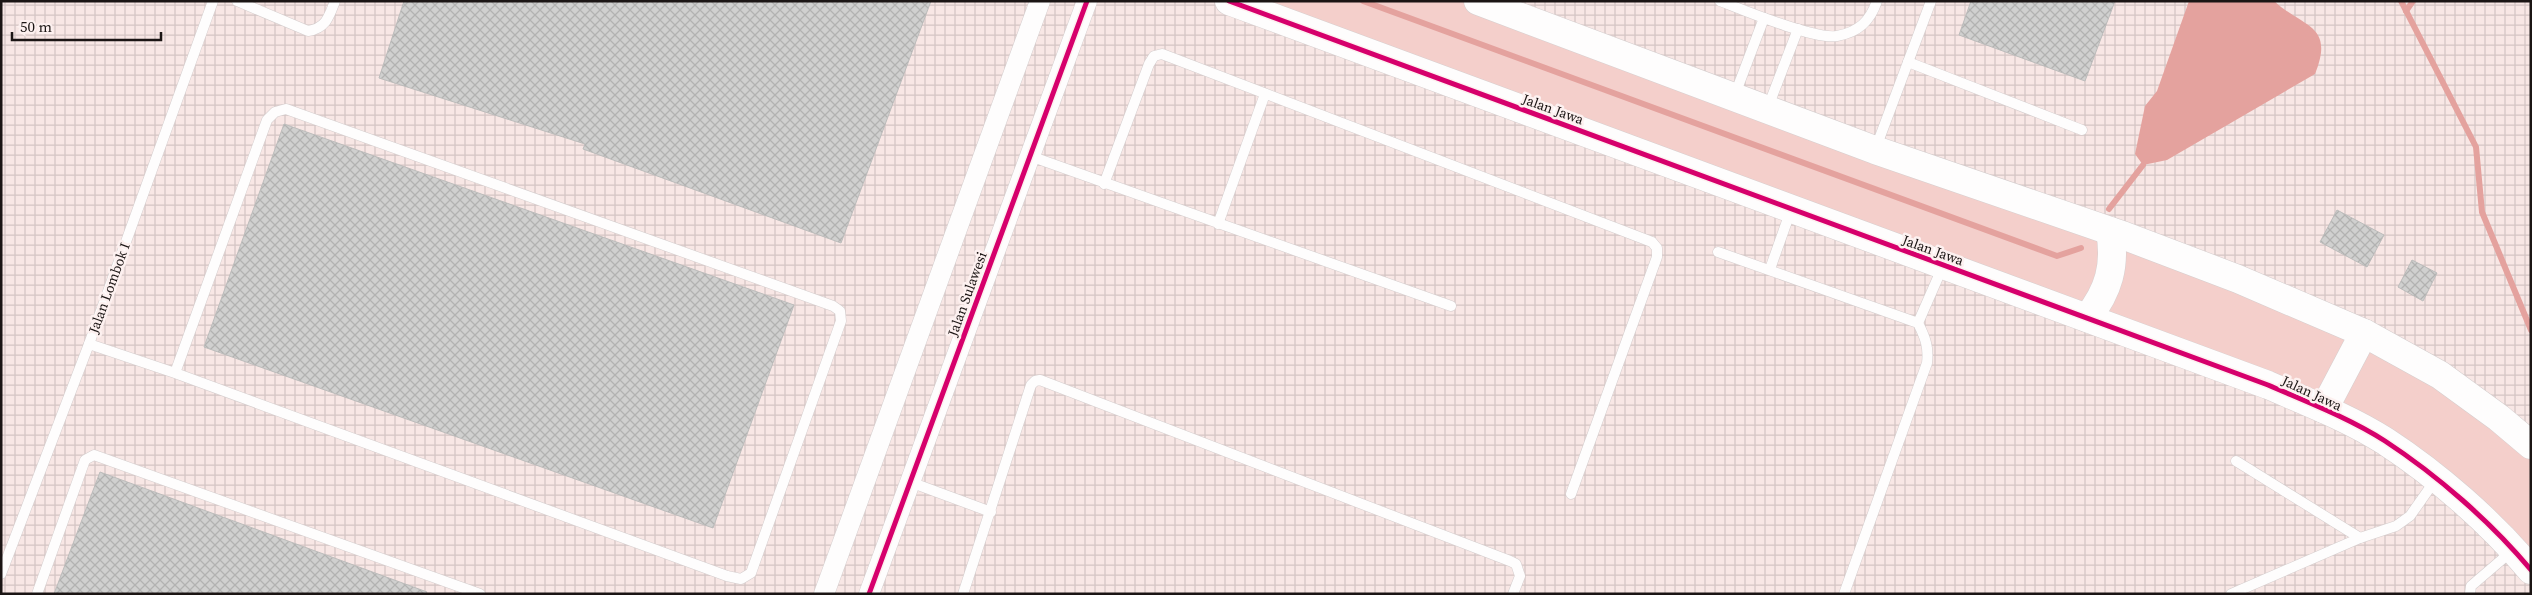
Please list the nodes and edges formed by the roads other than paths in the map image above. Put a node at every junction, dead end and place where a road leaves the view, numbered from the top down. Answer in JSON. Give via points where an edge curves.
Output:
{"nodes":[{"id":1,"x":213,"y":1,"type":"edge"},
{"id":2,"x":236,"y":1,"type":"edge"},
{"id":3,"x":335,"y":1,"type":"edge"},
{"id":4,"x":1040,"y":1,"type":"edge"},
{"id":5,"x":1087,"y":1,"type":"edge"},
{"id":6,"x":1229,"y":1,"type":"edge"},
{"id":7,"x":1478,"y":1,"type":"edge"},
{"id":8,"x":1720,"y":1,"type":"edge"},
{"id":9,"x":1878,"y":1,"type":"edge"},
{"id":10,"x":1931,"y":1,"type":"edge"},
{"id":11,"x":1764,"y":18,"type":"junction"},
{"id":12,"x":1798,"y":29,"type":"junction"},
{"id":13,"x":1908,"y":62,"type":"junction"},
{"id":14,"x":1265,"y":94,"type":"junction"},
{"id":15,"x":1733,"y":98,"type":"junction"},
{"id":16,"x":1766,"y":111,"type":"junction"},
{"id":17,"x":2082,"y":130,"type":"dead end"},
{"id":18,"x":1875,"y":150,"type":"junction"},
{"id":19,"x":1030,"y":156,"type":"junction"},
{"id":20,"x":1104,"y":184,"type":"junction"},
{"id":21,"x":1791,"y":210,"type":"junction"},
{"id":22,"x":1218,"y":224,"type":"junction"},
{"id":23,"x":2110,"y":231,"type":"junction"},
{"id":24,"x":1718,"y":252,"type":"dead end"},
{"id":25,"x":1943,"y":266,"type":"junction"},
{"id":26,"x":1770,"y":269,"type":"junction"},
{"id":27,"x":1451,"y":306,"type":"dead end"},
{"id":28,"x":2088,"y":318,"type":"junction"},
{"id":29,"x":1918,"y":323,"type":"junction"},
{"id":30,"x":2364,"y":333,"type":"junction"},
{"id":31,"x":89,"y":344,"type":"junction"},
{"id":32,"x":175,"y":373,"type":"junction"},
{"id":33,"x":2324,"y":409,"type":"junction"},
{"id":34,"x":2531,"y":445,"type":"edge"},
{"id":35,"x":2236,"y":461,"type":"dead end"},
{"id":36,"x":2437,"y":478,"type":"junction"},
{"id":37,"x":910,"y":482,"type":"junction"},
{"id":38,"x":1571,"y":494,"type":"dead end"},
{"id":39,"x":991,"y":512,"type":"junction"},
{"id":40,"x":2360,"y":538,"type":"junction"},
{"id":41,"x":2522,"y":560,"type":"edge"},
{"id":42,"x":1,"y":574,"type":"edge"},
{"id":43,"x":37,"y":594,"type":"edge"},
{"id":44,"x":480,"y":594,"type":"edge"},
{"id":45,"x":824,"y":594,"type":"edge"},
{"id":46,"x":869,"y":594,"type":"edge"},
{"id":47,"x":963,"y":594,"type":"edge"},
{"id":48,"x":1513,"y":594,"type":"edge"},
{"id":49,"x":1844,"y":594,"type":"edge"},
{"id":50,"x":2231,"y":594,"type":"edge"},
{"id":51,"x":2470,"y":594,"type":"edge"}],
"edges":[{"from":1,"to":31,"type":"lane","name":"Jalan Lombok I"},
{"from":2,"to":3,"type":"lane","via":[[308,31],[319,29],[328,20]]},
{"from":4,"to":45,"type":"street"},
{"from":5,"to":19,"type":"street","name":"Jalan Sulawesi"},
{"from":6,"to":21,"type":"street","name":"Jalan Jawa"},
{"from":7,"to":15,"type":"street"},
{"from":8,"to":11,"type":"lane"},
{"from":9,"to":12,"type":"lane","via":[[1864,26],[1852,32],[1835,37]]},
{"from":10,"to":13,"type":"lane"},
{"from":11,"to":12,"type":"lane"},
{"from":11,"to":15,"type":"lane"},
{"from":12,"to":16,"type":"lane"},
{"from":13,"to":17,"type":"lane"},
{"from":13,"to":18,"type":"lane"},
{"from":14,"to":20,"type":"lane","via":[[1162,54],[1154,56]]},
{"from":14,"to":22,"type":"lane"},
{"from":14,"to":38,"type":"lane","via":[[1652,242],[1657,248],[1657,257]]},
{"from":15,"to":16,"type":"street"},
{"from":16,"to":18,"type":"street"},
{"from":18,"to":23,"type":"street"},
{"from":19,"to":20,"type":"lane"},
{"from":19,"to":37,"type":"street","name":"Jalan Sulawesi"},
{"from":20,"to":22,"type":"lane"},
{"from":21,"to":25,"type":"street","name":"Jalan Jawa"},
{"from":21,"to":26,"type":"lane"},
{"from":22,"to":27,"type":"lane"},
{"from":23,"to":28,"type":"street","via":[[2113,262],[2110,278]]},
{"from":23,"to":30,"type":"street"},
{"from":24,"to":26,"type":"lane"},
{"from":25,"to":28,"type":"street","name":"Jalan Jawa"},
{"from":25,"to":29,"type":"lane"},
{"from":26,"to":29,"type":"lane"},
{"from":28,"to":33,"type":"street","name":"Jalan Jawa"},
{"from":29,"to":49,"type":"lane","via":[[1929,350],[1927,363]]},
{"from":30,"to":33,"type":"street"},
{"from":30,"to":34,"type":"street","via":[[2440,375]]},
{"from":31,"to":32,"type":"lane"},
{"from":31,"to":42,"type":"lane","name":"Jalan Lombok I"},
{"from":32,"to":32,"type":"lane","via":[[741,579],[751,573],[841,321],[840,311],[833,306],[286,109],[275,112],[267,120]]},
{"from":33,"to":36,"type":"street","name":"Jalan Jawa","via":[[2384,440]]},
{"from":35,"to":40,"type":"lane"},
{"from":36,"to":40,"type":"lane","via":[[2410,516],[2396,526]]},
{"from":36,"to":41,"type":"street","name":"Jalan Jawa"},
{"from":37,"to":39,"type":"lane"},
{"from":37,"to":46,"type":"street","name":"Jalan Sulawesi"},
{"from":39,"to":47,"type":"lane"},
{"from":39,"to":48,"type":"lane","via":[[1031,385],[1040,380],[1510,561],[1516,564],[1520,576]]},
{"from":40,"to":50,"type":"lane"},
{"from":41,"to":51,"type":"lane","via":[[2471,586]]},
{"from":43,"to":44,"type":"lane","via":[[85,460],[94,455]]}]}
